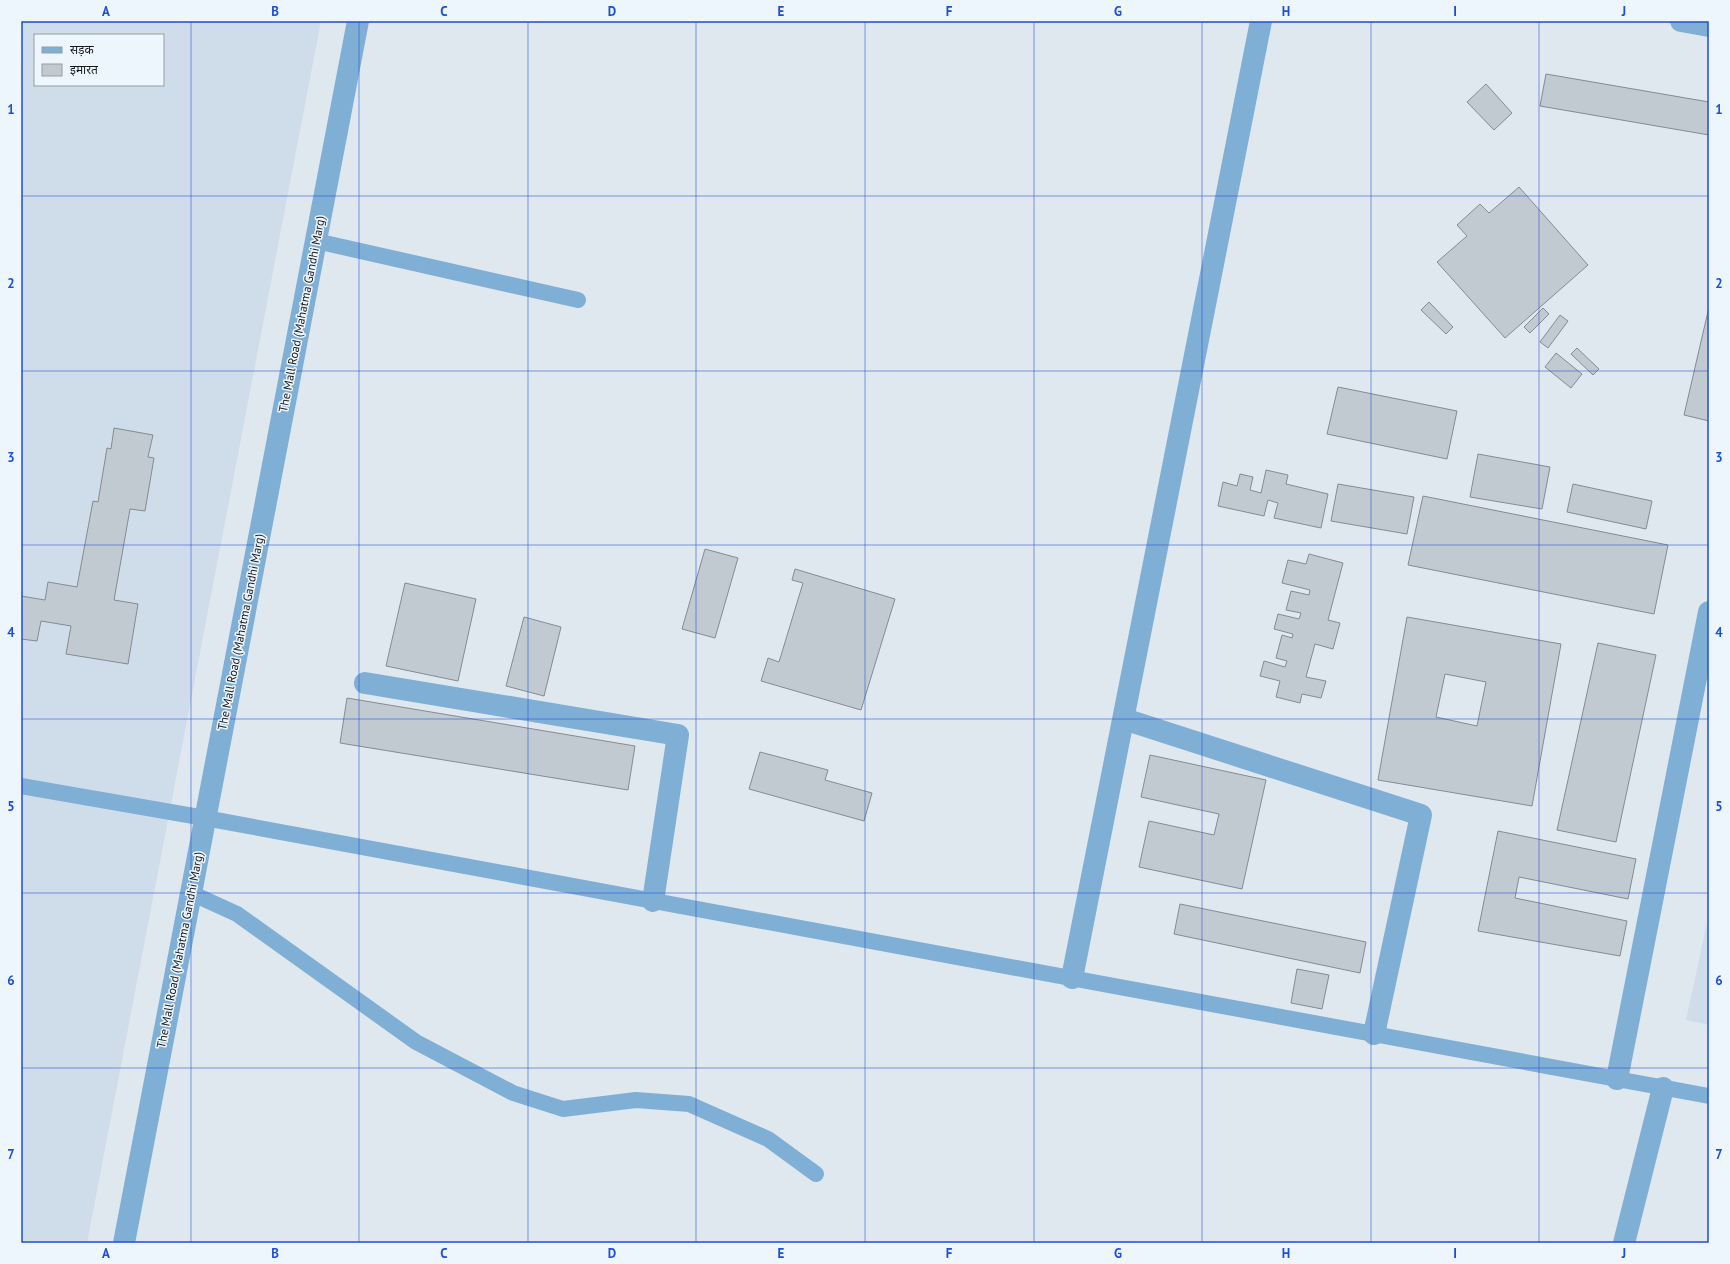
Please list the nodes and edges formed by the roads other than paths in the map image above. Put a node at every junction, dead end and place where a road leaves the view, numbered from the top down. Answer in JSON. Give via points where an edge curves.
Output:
{"nodes":[{"id":1,"x":358,"y":21,"type":"edge"},
{"id":2,"x":1261,"y":21,"type":"edge"},
{"id":3,"x":1681,"y":21,"type":"edge"},
{"id":4,"x":1709,"y":26,"type":"edge"},
{"id":5,"x":316,"y":241,"type":"junction"},
{"id":6,"x":578,"y":300,"type":"dead end"},
{"id":7,"x":1709,"y":612,"type":"edge"},
{"id":8,"x":365,"y":683,"type":"dead end"},
{"id":9,"x":1124,"y":719,"type":"junction"},
{"id":10,"x":21,"y":786,"type":"edge"},
{"id":11,"x":206,"y":818,"type":"junction"},
{"id":12,"x":191,"y":893,"type":"junction"},
{"id":13,"x":652,"y":901,"type":"junction"},
{"id":14,"x":1072,"y":978,"type":"junction"},
{"id":15,"x":1374,"y":1034,"type":"junction"},
{"id":16,"x":1616,"y":1079,"type":"junction"},
{"id":17,"x":1664,"y":1088,"type":"junction"},
{"id":18,"x":1709,"y":1096,"type":"edge"},
{"id":19,"x":816,"y":1174,"type":"dead end"},
{"id":20,"x":124,"y":1243,"type":"edge"},
{"id":21,"x":1624,"y":1243,"type":"edge"}],
"edges":[{"from":1,"to":5,"type":"street","name":"The Mall Road (Mahatma Gandhi Marg)"},
{"from":2,"to":9,"type":"street"},
{"from":3,"to":4,"type":"street"},
{"from":5,"to":6,"type":"lane"},
{"from":5,"to":11,"type":"street","name":"The Mall Road (Mahatma Gandhi Marg)"},
{"from":7,"to":16,"type":"street"},
{"from":8,"to":13,"type":"street","via":[[678,735]]},
{"from":9,"to":14,"type":"street"},
{"from":9,"to":15,"type":"street","via":[[1421,814]]},
{"from":10,"to":11,"type":"lane"},
{"from":11,"to":12,"type":"street","name":"The Mall Road (Mahatma Gandhi Marg)"},
{"from":11,"to":13,"type":"lane"},
{"from":12,"to":19,"type":"lane","via":[[237,914],[416,1042],[513,1093],[564,1109],[636,1100],[689,1104],[768,1139]]},
{"from":12,"to":20,"type":"street","name":"The Mall Road (Mahatma Gandhi Marg)"},
{"from":13,"to":14,"type":"lane"},
{"from":14,"to":15,"type":"lane"},
{"from":15,"to":16,"type":"lane"},
{"from":16,"to":17,"type":"lane"},
{"from":17,"to":18,"type":"lane"},
{"from":17,"to":21,"type":"street"}]}
